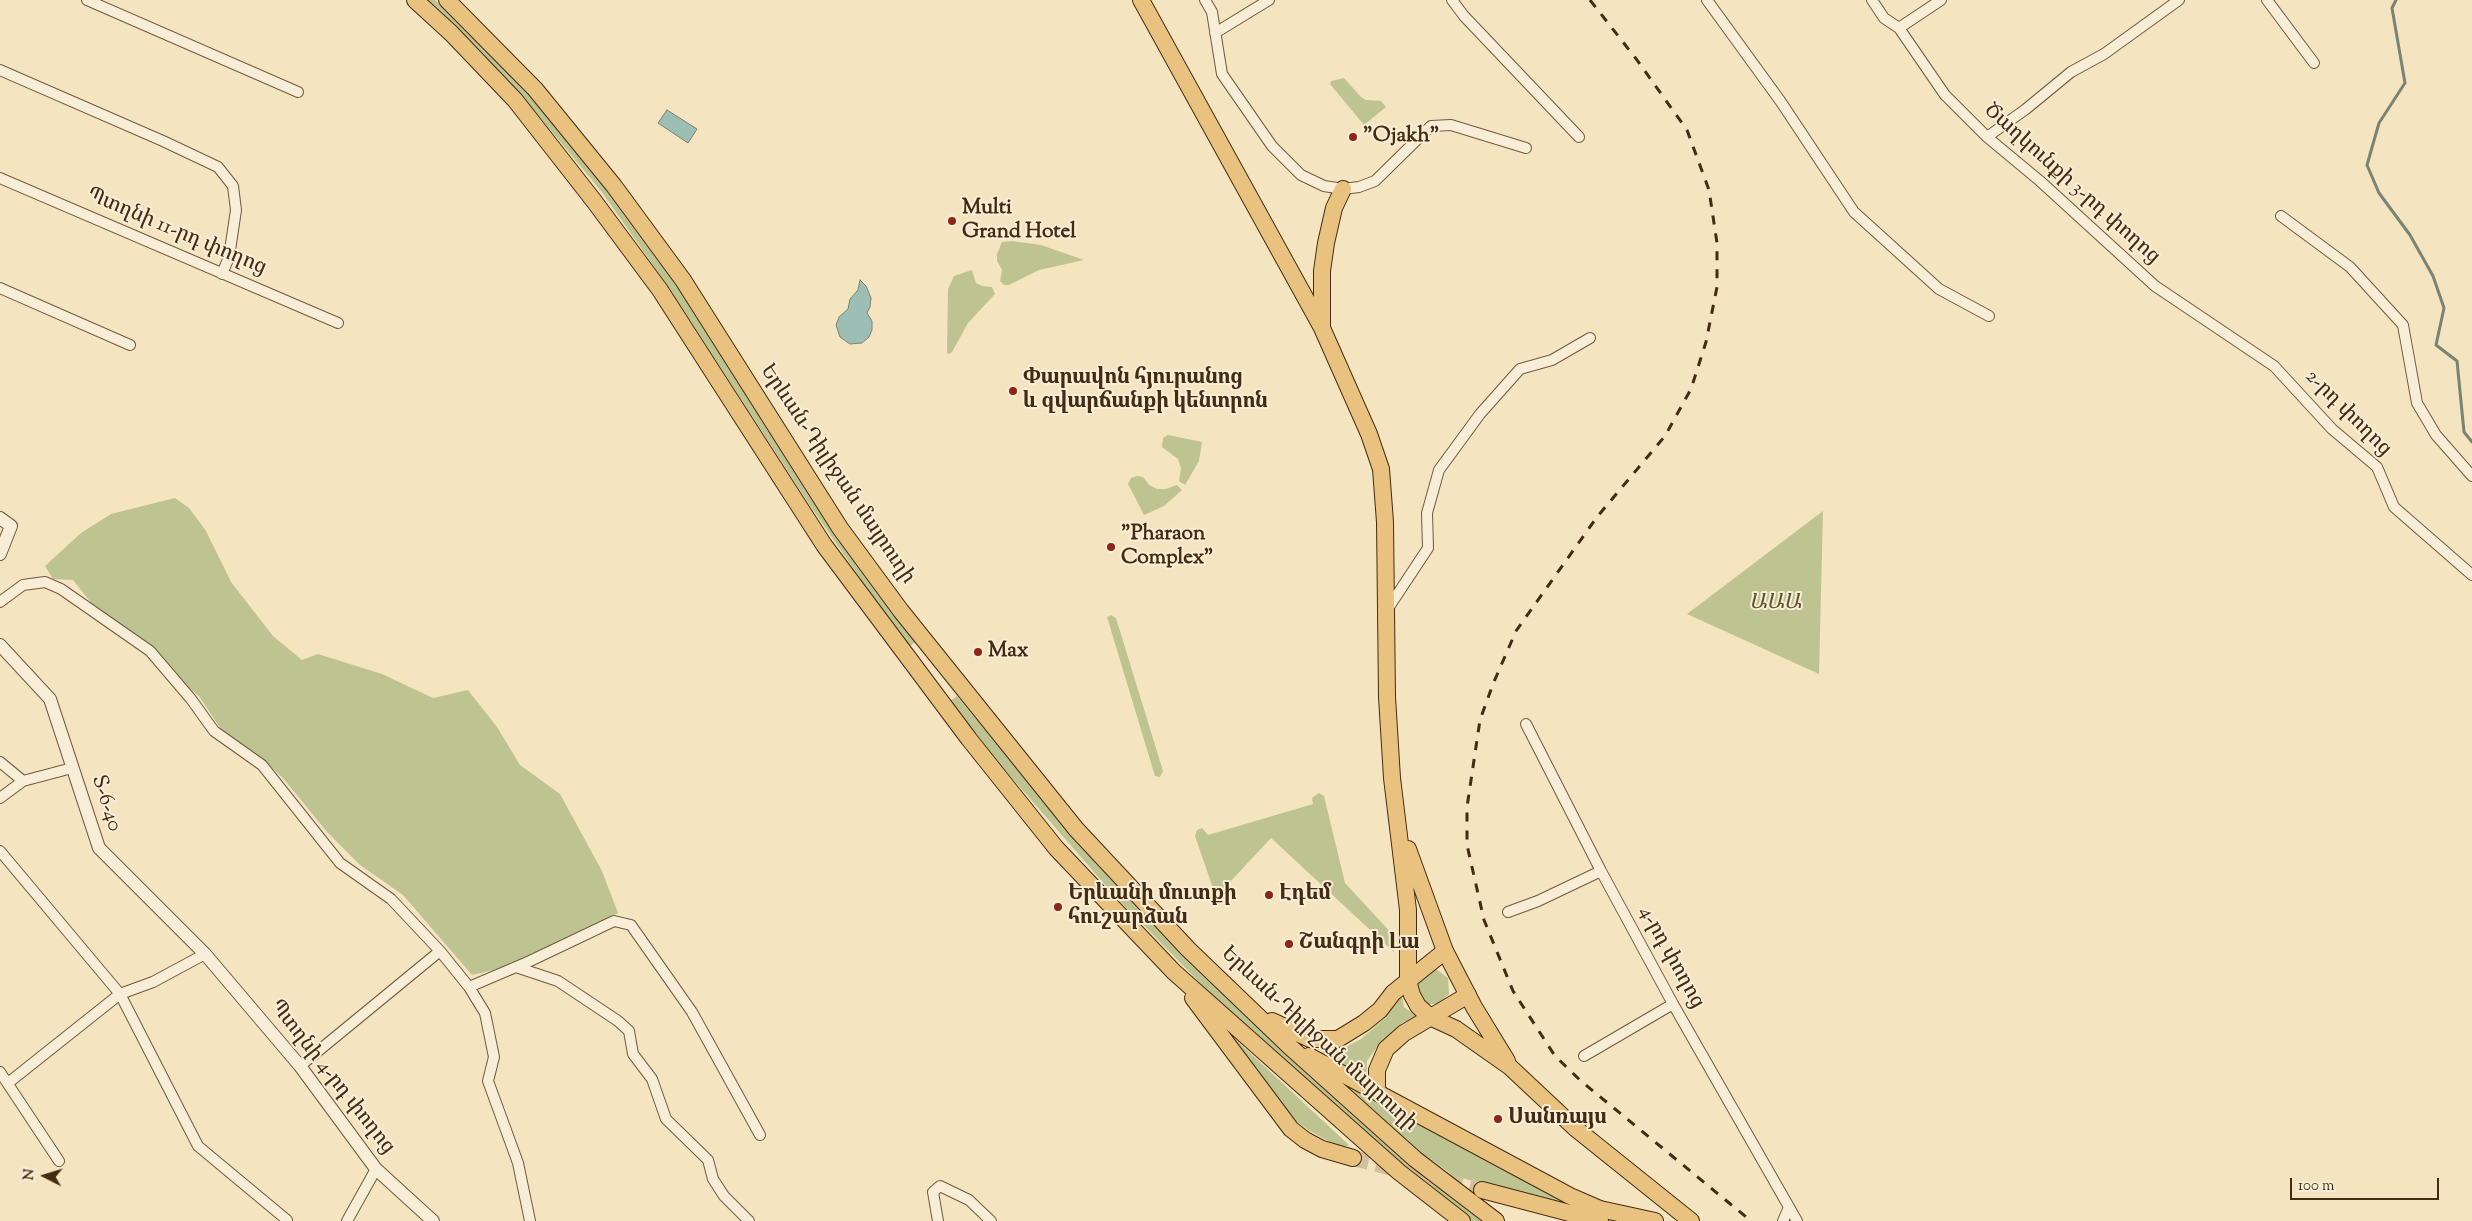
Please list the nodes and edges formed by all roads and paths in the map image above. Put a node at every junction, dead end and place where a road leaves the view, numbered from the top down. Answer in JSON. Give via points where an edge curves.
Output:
{"nodes":[{"id":1,"x":87,"y":0,"type":"edge"},
{"id":2,"x":414,"y":0,"type":"edge"},
{"id":3,"x":447,"y":0,"type":"edge"},
{"id":4,"x":1141,"y":0,"type":"edge"},
{"id":5,"x":1205,"y":0,"type":"edge"},
{"id":6,"x":1269,"y":0,"type":"edge"},
{"id":7,"x":1452,"y":0,"type":"edge"},
{"id":8,"x":1707,"y":0,"type":"edge"},
{"id":9,"x":1872,"y":0,"type":"edge"},
{"id":10,"x":1941,"y":0,"type":"edge"},
{"id":11,"x":2179,"y":0,"type":"edge"},
{"id":12,"x":2267,"y":0,"type":"edge"},
{"id":13,"x":1899,"y":28,"type":"junction"},
{"id":14,"x":1215,"y":32,"type":"junction"},
{"id":15,"x":2314,"y":63,"type":"dead end"},
{"id":16,"x":0,"y":70,"type":"edge"},
{"id":17,"x":298,"y":92,"type":"dead end"},
{"id":18,"x":1579,"y":136,"type":"dead end"},
{"id":19,"x":1987,"y":137,"type":"junction"},
{"id":20,"x":1526,"y":148,"type":"dead end"},
{"id":21,"x":0,"y":178,"type":"edge"},
{"id":22,"x":1343,"y":189,"type":"junction"},
{"id":23,"x":2281,"y":216,"type":"dead end"},
{"id":24,"x":222,"y":274,"type":"junction"},
{"id":25,"x":0,"y":288,"type":"edge"},
{"id":26,"x":1989,"y":316,"type":"dead end"},
{"id":27,"x":338,"y":322,"type":"dead end"},
{"id":28,"x":1322,"y":328,"type":"junction"},
{"id":29,"x":1590,"y":338,"type":"dead end"},
{"id":30,"x":130,"y":345,"type":"dead end"},
{"id":31,"x":2274,"y":366,"type":"joint"},
{"id":32,"x":2472,"y":476,"type":"edge"},
{"id":33,"x":0,"y":518,"type":"edge"},
{"id":34,"x":0,"y":554,"type":"edge"},
{"id":35,"x":2472,"y":575,"type":"edge"},
{"id":36,"x":0,"y":602,"type":"edge"},
{"id":37,"x":1386,"y":611,"type":"junction"},
{"id":38,"x":0,"y":644,"type":"edge"},
{"id":39,"x":1526,"y":724,"type":"dead end"},
{"id":40,"x":0,"y":762,"type":"edge"},
{"id":41,"x":72,"y":768,"type":"junction"},
{"id":42,"x":23,"y":781,"type":"junction"},
{"id":43,"x":0,"y":798,"type":"edge"},
{"id":44,"x":1399,"y":825,"type":"junction"},
{"id":45,"x":0,"y":851,"type":"edge"},
{"id":46,"x":1601,"y":871,"type":"junction"},
{"id":47,"x":1508,"y":912,"type":"dead end"},
{"id":48,"x":440,"y":951,"type":"junction"},
{"id":49,"x":1445,"y":951,"type":"junction"},
{"id":50,"x":205,"y":954,"type":"junction"},
{"id":51,"x":516,"y":967,"type":"junction"},
{"id":52,"x":1174,"y":972,"type":"junction"},
{"id":53,"x":1408,"y":981,"type":"junction"},
{"id":54,"x":468,"y":987,"type":"junction"},
{"id":55,"x":120,"y":994,"type":"junction"},
{"id":56,"x":1468,"y":995,"type":"junction"},
{"id":57,"x":1673,"y":1004,"type":"junction"},
{"id":58,"x":1251,"y":1008,"type":"junction"},
{"id":59,"x":1430,"y":1017,"type":"junction"},
{"id":60,"x":1288,"y":1045,"type":"junction"},
{"id":61,"x":1584,"y":1056,"type":"dead end"},
{"id":62,"x":300,"y":1066,"type":"junction"},
{"id":63,"x":1510,"y":1067,"type":"junction"},
{"id":64,"x":0,"y":1072,"type":"edge"},
{"id":65,"x":8,"y":1083,"type":"junction"},
{"id":66,"x":1377,"y":1091,"type":"junction"},
{"id":67,"x":760,"y":1135,"type":"dead end"},
{"id":68,"x":1353,"y":1158,"type":"tunnel mouth"},
{"id":69,"x":59,"y":1160,"type":"dead end"},
{"id":70,"x":376,"y":1170,"type":"junction"},
{"id":71,"x":1482,"y":1190,"type":"tunnel mouth"},
{"id":72,"x":1789,"y":1207,"type":"junction"},
{"id":73,"x":287,"y":1220,"type":"edge"},
{"id":74,"x":347,"y":1221,"type":"edge"},
{"id":75,"x":433,"y":1221,"type":"edge"},
{"id":76,"x":530,"y":1221,"type":"edge"},
{"id":77,"x":749,"y":1221,"type":"edge"},
{"id":78,"x":938,"y":1221,"type":"edge"},
{"id":79,"x":990,"y":1221,"type":"edge"},
{"id":80,"x":1462,"y":1221,"type":"edge"},
{"id":81,"x":1496,"y":1221,"type":"edge"},
{"id":82,"x":1600,"y":1221,"type":"edge"},
{"id":83,"x":1654,"y":1221,"type":"edge"},
{"id":84,"x":1691,"y":1221,"type":"edge"},
{"id":85,"x":1783,"y":1221,"type":"edge"},
{"id":86,"x":1797,"y":1221,"type":"edge"}],
"edges":[{"from":1,"to":17,"type":"street"},
{"from":2,"to":52,"type":"main road","name":"Երևան-Դիլիջան մայրուղի","via":[[451,33],[515,100],[594,201],[660,290],[824,546],[882,626],[1056,848]]},
{"from":3,"to":58,"type":"main road","name":"Երևան-Դիլիջան մայրուղի","via":[[535,89],[614,186],[683,280],[840,528],[966,693],[1076,828],[1188,949]]},
{"from":4,"to":28,"type":"main road"},
{"from":5,"to":14,"type":"street","via":[[1212,12]]},
{"from":6,"to":14,"type":"street"},
{"from":7,"to":18,"type":"street"},
{"from":8,"to":26,"type":"street","via":[[1781,102],[1854,212],[1938,289]]},
{"from":9,"to":13,"type":"street","name":"Ծաղկունքի 3-րդ փողոց","via":[[1884,18]]},
{"from":10,"to":13,"type":"street"},
{"from":11,"to":19,"type":"street","via":[[2104,54],[2071,72]]},
{"from":12,"to":15,"type":"street"},
{"from":13,"to":19,"type":"street","name":"Ծաղկունքի 3-րդ փողոց","via":[[1945,95]]},
{"from":14,"to":22,"type":"street","via":[[1222,74],[1272,146],[1301,175],[1324,186]]},
{"from":16,"to":24,"type":"street","via":[[218,167],[234,186],[236,210],[229,256]]},
{"from":19,"to":31,"type":"street","name":"Ծաղկունքի 3-րդ փողոց","via":[[2155,286]]},
{"from":20,"to":22,"type":"street","via":[[1450,125],[1431,126],[1375,181]]},
{"from":21,"to":24,"type":"street","name":"Պտղնի 11-րդ փողոց"},
{"from":22,"to":28,"type":"main road","via":[[1334,208],[1326,243],[1322,271]]},
{"from":23,"to":32,"type":"street","via":[[2350,267],[2403,324],[2417,403],[2436,435]]},
{"from":24,"to":27,"type":"street","name":"Պտղնի 11-րդ փողոց"},
{"from":25,"to":30,"type":"street"},
{"from":28,"to":37,"type":"main road","via":[[1369,434],[1380,469],[1385,522]]},
{"from":29,"to":37,"type":"street","via":[[1552,360],[1520,368],[1480,414],[1439,470],[1426,513],[1428,548]]},
{"from":31,"to":35,"type":"street","name":"2-րդ փողոց","via":[[2332,429],[2377,468],[2394,506]]},
{"from":33,"to":34,"type":"street","via":[[11,526]]},
{"from":36,"to":48,"type":"street","via":[[23,585],[45,582],[150,651],[214,731],[262,765],[340,863],[391,899]]},
{"from":37,"to":44,"type":"main road","via":[[1388,715]]},
{"from":38,"to":41,"type":"street","name":"Տ-6-40","number":"Տ-6-40","via":[[50,699]]},
{"from":39,"to":46,"type":"street","name":"4-րդ փողոց"},
{"from":40,"to":42,"type":"street"},
{"from":41,"to":42,"type":"street"},
{"from":41,"to":50,"type":"street","name":"Տ-6-40","number":"Տ-6-40","via":[[99,848]]},
{"from":42,"to":43,"type":"street"},
{"from":44,"to":49,"type":"main road"},
{"from":44,"to":53,"type":"main road","via":[[1408,910]]},
{"from":45,"to":55,"type":"street"},
{"from":46,"to":47,"type":"street"},
{"from":46,"to":57,"type":"street","name":"4-րդ փողոց"},
{"from":48,"to":54,"type":"street"},
{"from":48,"to":62,"type":"street"},
{"from":49,"to":53,"type":"main road"},
{"from":49,"to":56,"type":"main road"},
{"from":50,"to":55,"type":"street","via":[[153,982]]},
{"from":50,"to":62,"type":"street","name":"Պտղնի 4-րդ փողոց","number":"Տ-6-40"},
{"from":51,"to":54,"type":"street"},
{"from":51,"to":67,"type":"street","via":[[614,921],[631,926],[692,1012]]},
{"from":51,"to":77,"type":"street","via":[[558,981],[629,1031],[633,1054],[652,1079],[666,1119],[708,1160],[713,1179],[724,1196]]},
{"from":52,"to":68,"type":"main road","via":[[1291,1129],[1322,1149]]},
{"from":52,"to":80,"type":"main road","name":"Երևան-Դիլիջան մայրուղի","via":[[1399,1172]]},
{"from":53,"to":58,"type":"main road","via":[[1364,1023],[1338,1039],[1310,1039],[1276,1024]]},
{"from":53,"to":59,"type":"main road","via":[[1418,1006]]},
{"from":54,"to":76,"type":"street","via":[[485,1013],[494,1057],[488,1081],[518,1163]]},
{"from":55,"to":65,"type":"street"},
{"from":55,"to":73,"type":"street","via":[[198,1146]]},
{"from":56,"to":59,"type":"main road"},
{"from":56,"to":63,"type":"main road"},
{"from":57,"to":61,"type":"street"},
{"from":57,"to":72,"type":"street","name":"4-րդ փողոց"},
{"from":58,"to":60,"type":"main road","name":"Երևան-Դիլիջան մայրուղի"},
{"from":59,"to":63,"type":"main road","via":[[1456,1029]]},
{"from":59,"to":66,"type":"main road","via":[[1386,1049],[1378,1070]]},
{"from":60,"to":66,"type":"main road"},
{"from":60,"to":81,"type":"main road","name":"Երևան-Դիլիջան մայրուղի","via":[[1415,1158]]},
{"from":62,"to":70,"type":"street","name":"Պտղնի 4-րդ փողոց","number":"Տ-6-40"},
{"from":63,"to":84,"type":"main road","via":[[1575,1128]]},
{"from":64,"to":65,"type":"street"},
{"from":65,"to":69,"type":"street"},
{"from":66,"to":83,"type":"main road","via":[[1570,1196],[1600,1209]]},
{"from":70,"to":74,"type":"street"},
{"from":70,"to":75,"type":"street","name":"Պտղնի 4-րդ փողոց","number":"Տ-6-40"},
{"from":71,"to":82,"type":"main road"},
{"from":72,"to":85,"type":"street"},
{"from":72,"to":86,"type":"street","name":"4-րդ փողոց"},
{"from":78,"to":79,"type":"street","via":[[933,1192],[940,1186],[969,1200]]}]}
